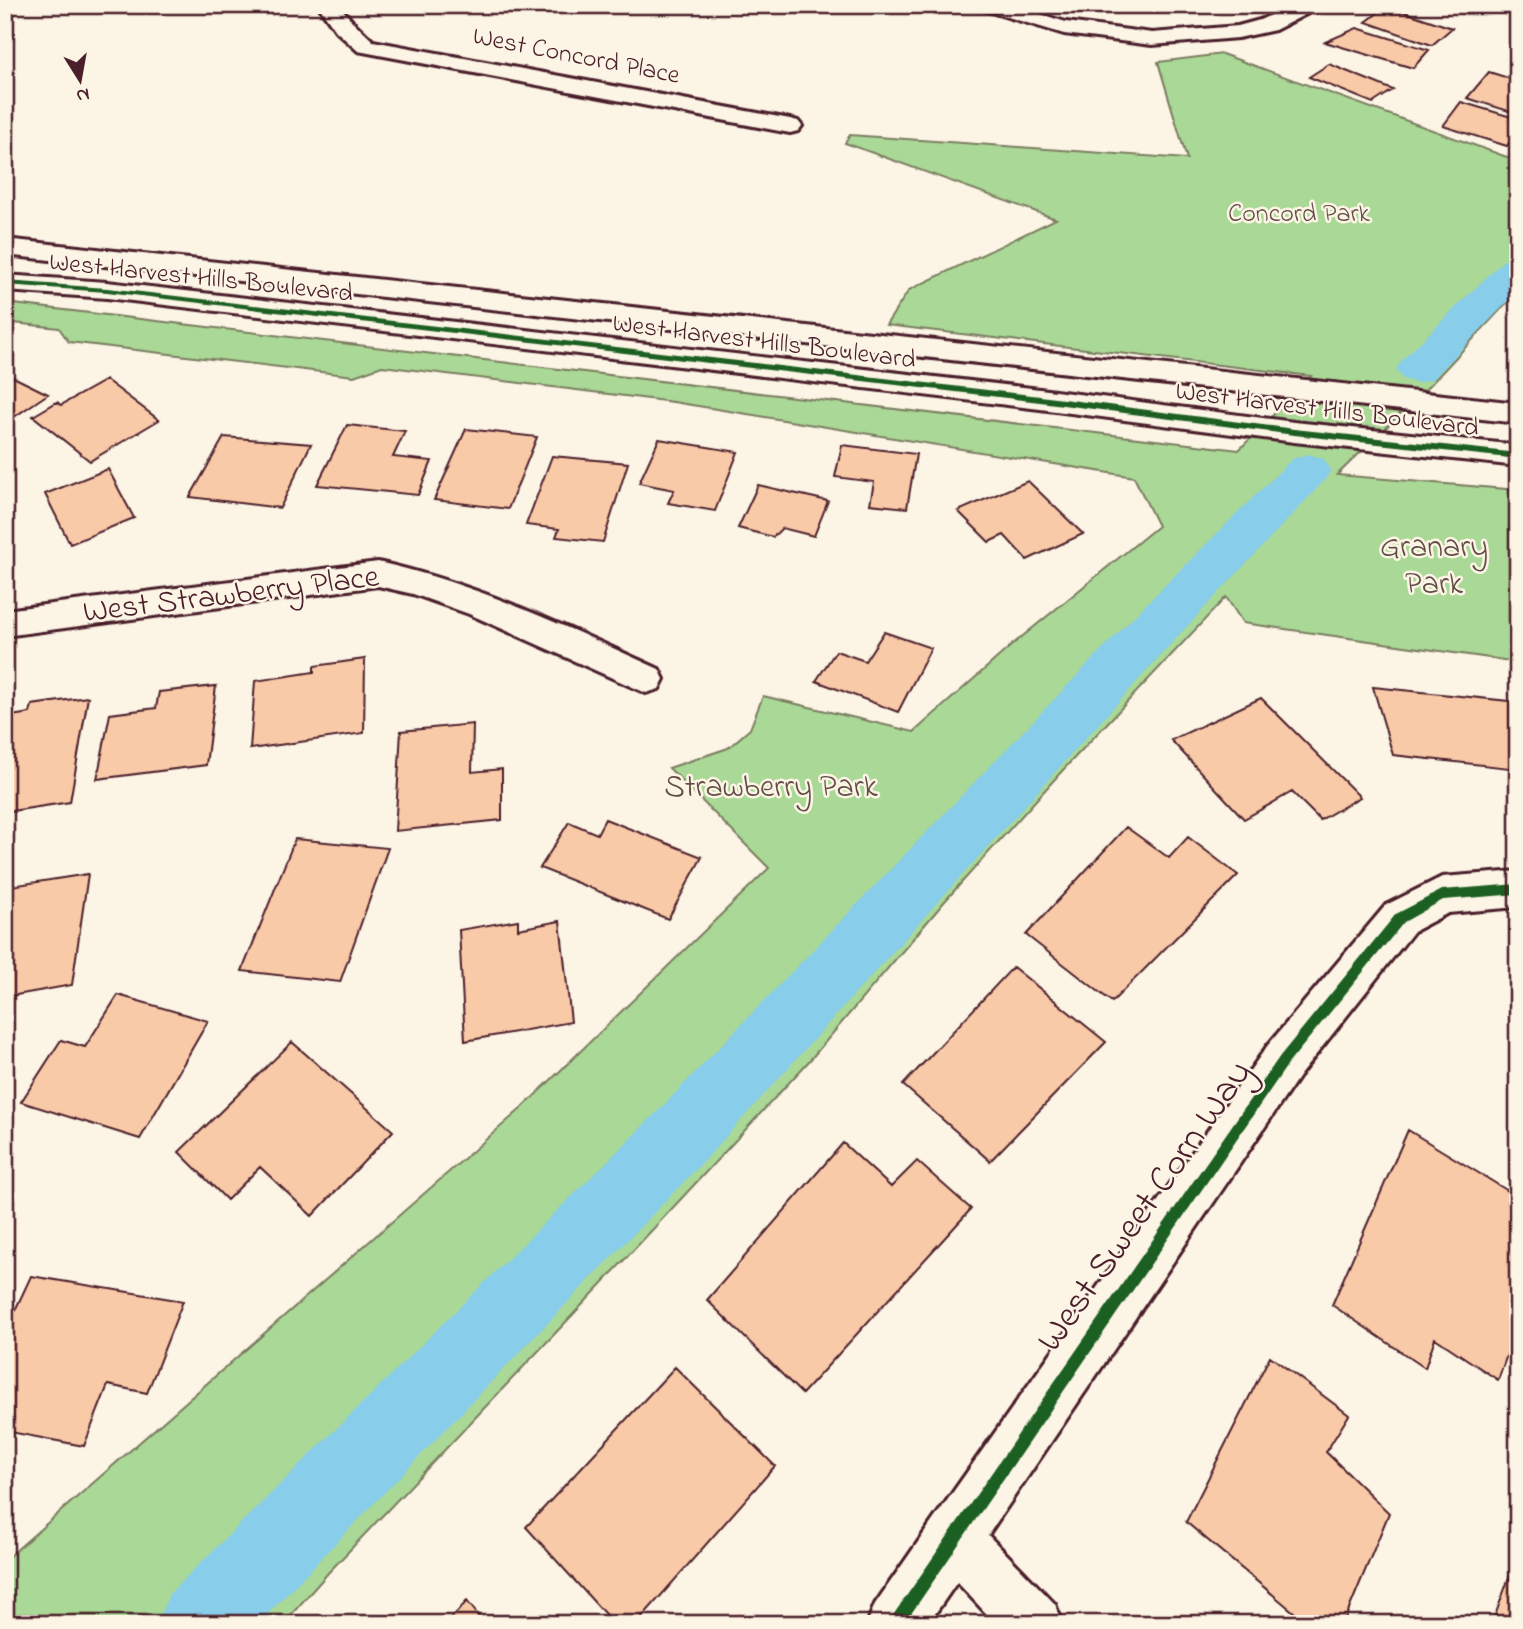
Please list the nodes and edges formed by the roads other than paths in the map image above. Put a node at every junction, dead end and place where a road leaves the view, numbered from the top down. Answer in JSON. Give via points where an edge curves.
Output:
{"nodes":[{"id":1,"x":328,"y":5,"type":"edge"},
{"id":2,"x":988,"y":5,"type":"edge"},
{"id":3,"x":1310,"y":5,"type":"edge"},
{"id":4,"x":790,"y":126,"type":"dead end"},
{"id":5,"x":5,"y":247,"type":"edge"},
{"id":6,"x":5,"y":283,"type":"edge"},
{"id":7,"x":1518,"y":412,"type":"edge"},
{"id":8,"x":1518,"y":456,"type":"edge"},
{"id":9,"x":5,"y":623,"type":"edge"},
{"id":10,"x":646,"y":679,"type":"dead end"},
{"id":11,"x":1508,"y":889,"type":"edge"},
{"id":12,"x":953,"y":1538,"type":"junction"},
{"id":13,"x":895,"y":1624,"type":"edge"},
{"id":14,"x":1035,"y":1624,"type":"edge"}],
"edges":[{"from":1,"to":4,"type":"street","name":"West Concord Place","via":[[366,46]]},
{"from":2,"to":3,"type":"street","via":[[1064,28],[1152,38],[1238,32],[1268,25]]},
{"from":5,"to":7,"type":"street","name":"West Harvest Hills Boulevard"},
{"from":6,"to":8,"type":"street","name":"West Harvest Hills Boulevard","via":[[107,290]]},
{"from":9,"to":10,"type":"street","name":"West Strawberry Place","via":[[378,574],[460,595]]},
{"from":11,"to":12,"type":"street","name":"West Sweet Corn Way","via":[[1443,895],[1399,918],[1284,1060]]},
{"from":12,"to":13,"type":"street","name":"West Sweet Corn Way"},
{"from":12,"to":14,"type":"street"}]}
